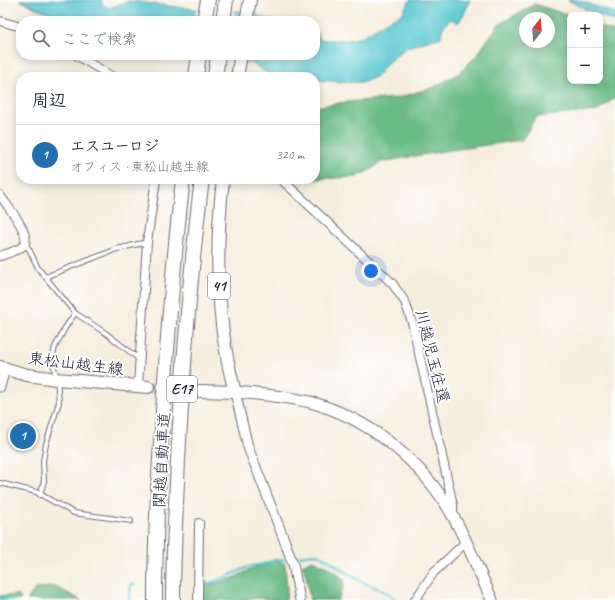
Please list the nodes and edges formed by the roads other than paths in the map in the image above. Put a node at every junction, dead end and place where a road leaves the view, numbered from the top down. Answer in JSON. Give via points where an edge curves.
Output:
{"nodes":[{"id":1,"x":208,"y":0,"type":"edge"},
{"id":2,"x":226,"y":0,"type":"edge"},
{"id":3,"x":250,"y":0,"type":"edge"},
{"id":4,"x":205,"y":16,"type":"edge"},
{"id":5,"x":224,"y":16,"type":"edge"},
{"id":6,"x":247,"y":16,"type":"edge"},
{"id":7,"x":0,"y":21,"type":"edge"},
{"id":8,"x":16,"y":26,"type":"edge"},
{"id":9,"x":84,"y":60,"type":"edge"},
{"id":10,"x":198,"y":60,"type":"edge"},
{"id":11,"x":217,"y":60,"type":"edge"},
{"id":12,"x":240,"y":60,"type":"edge"},
{"id":13,"x":104,"y":72,"type":"edge"},
{"id":14,"x":197,"y":72,"type":"edge"},
{"id":15,"x":216,"y":72,"type":"edge"},
{"id":16,"x":238,"y":72,"type":"edge"},
{"id":17,"x":155,"y":184,"type":"edge"},
{"id":18,"x":182,"y":184,"type":"edge"},
{"id":19,"x":201,"y":184,"type":"edge"},
{"id":20,"x":223,"y":184,"type":"edge"},
{"id":21,"x":286,"y":184,"type":"edge"},
{"id":22,"x":0,"y":195,"type":"edge"},
{"id":23,"x":147,"y":242,"type":"junction"},
{"id":24,"x":25,"y":244,"type":"junction"},
{"id":25,"x":0,"y":256,"type":"edge"},
{"id":26,"x":45,"y":277,"type":"junction"},
{"id":27,"x":75,"y":313,"type":"junction"},
{"id":28,"x":139,"y":359,"type":"junction"},
{"id":29,"x":3,"y":368,"type":"edge"},
{"id":30,"x":57,"y":379,"type":"junction"},
{"id":31,"x":143,"y":386,"type":"joint"},
{"id":32,"x":0,"y":387,"type":"edge"},
{"id":33,"x":200,"y":391,"type":"tunnel mouth"},
{"id":34,"x":234,"y":392,"type":"junction"},
{"id":35,"x":0,"y":483,"type":"edge"},
{"id":36,"x":40,"y":494,"type":"junction"},
{"id":37,"x":453,"y":517,"type":"junction"},
{"id":38,"x":131,"y":521,"type":"dead end"},
{"id":39,"x":200,"y":523,"type":"dead end"},
{"id":40,"x":466,"y":542,"type":"junction"},
{"id":41,"x":155,"y":600,"type":"edge"},
{"id":42,"x":173,"y":600,"type":"edge"},
{"id":43,"x":198,"y":600,"type":"edge"},
{"id":44,"x":300,"y":600,"type":"edge"},
{"id":45,"x":415,"y":600,"type":"edge"},
{"id":46,"x":492,"y":600,"type":"edge"}],
"edges":[{"from":1,"to":4,"type":"highway"},
{"from":2,"to":5,"type":"highway"},
{"from":3,"to":6,"type":"main road"},
{"from":7,"to":8,"type":"street"},
{"from":9,"to":13,"type":"street"},
{"from":10,"to":14,"type":"highway"},
{"from":11,"to":15,"type":"highway"},
{"from":12,"to":16,"type":"main road"},
{"from":17,"to":23,"type":"street"},
{"from":18,"to":41,"type":"highway","name":"関越自動車道","number":"E17","via":[[164,395]]},
{"from":19,"to":42,"type":"highway","name":"関越自動車道","number":"E17","via":[[181,396]]},
{"from":20,"to":34,"type":"main road","number":"41","via":[[218,274],[222,330]]},
{"from":21,"to":37,"type":"street","name":"川越児玉往還","via":[[392,284],[405,302],[412,322],[453,505]]},
{"from":22,"to":24,"type":"street","via":[[25,233]]},
{"from":23,"to":26,"type":"lane","via":[[117,248]]},
{"from":23,"to":28,"type":"street"},
{"from":24,"to":25,"type":"street"},
{"from":24,"to":26,"type":"lane"},
{"from":26,"to":27,"type":"lane"},
{"from":27,"to":28,"type":"lane"},
{"from":27,"to":30,"type":"lane","via":[[55,347],[52,359]]},
{"from":28,"to":31,"type":"street"},
{"from":29,"to":30,"type":"main road","name":"東松山越生線"},
{"from":29,"to":32,"type":"street"},
{"from":30,"to":31,"type":"main road","name":"東松山越生線"},
{"from":30,"to":36,"type":"lane","via":[[58,402],[46,444],[43,461],[44,481]]},
{"from":33,"to":34,"type":"main road"},
{"from":34,"to":37,"type":"main road","via":[[311,402],[367,426],[400,451],[423,473]]},
{"from":34,"to":44,"type":"street","via":[[248,447],[293,564]]},
{"from":35,"to":36,"type":"lane"},
{"from":36,"to":38,"type":"lane","via":[[74,514]]},
{"from":37,"to":40,"type":"main road"},
{"from":39,"to":43,"type":"street"},
{"from":40,"to":45,"type":"street","via":[[434,572]]},
{"from":40,"to":46,"type":"main road"}]}
